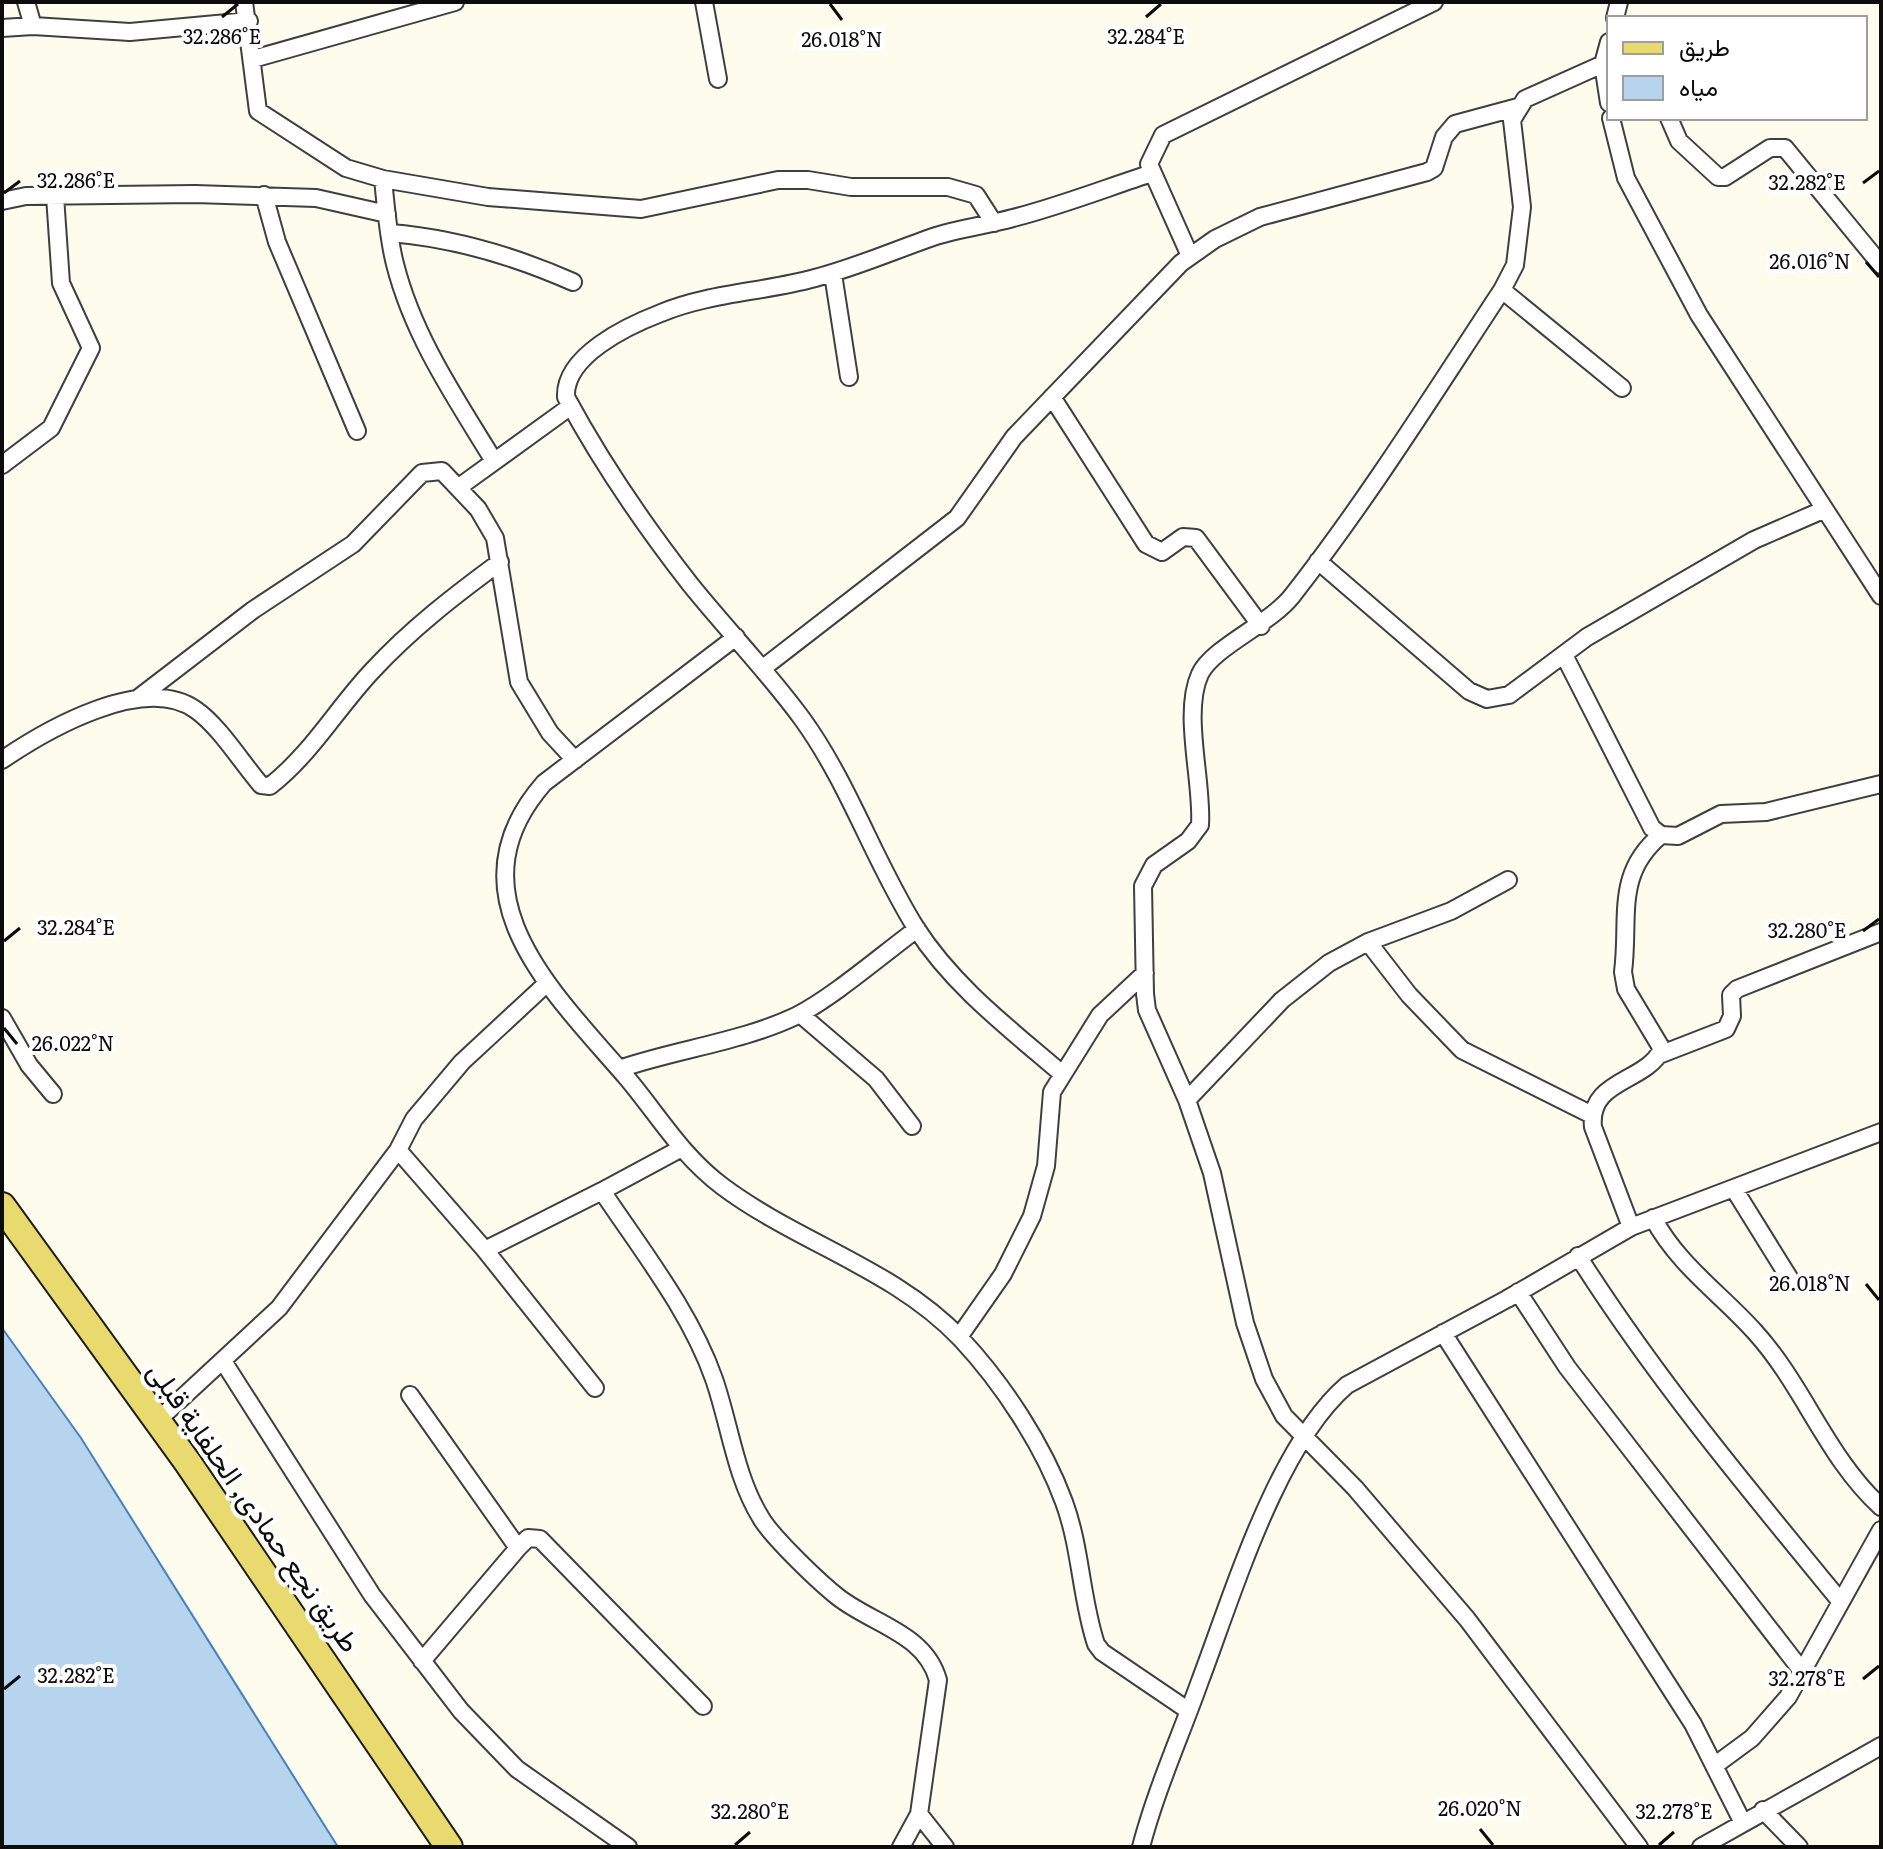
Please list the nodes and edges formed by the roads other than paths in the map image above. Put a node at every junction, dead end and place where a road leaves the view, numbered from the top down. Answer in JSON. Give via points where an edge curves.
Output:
{"nodes":[{"id":1,"x":26,"y":2,"type":"edge"},
{"id":2,"x":244,"y":2,"type":"edge"},
{"id":3,"x":455,"y":2,"type":"edge"},
{"id":4,"x":704,"y":2,"type":"edge"},
{"id":5,"x":1434,"y":2,"type":"edge"},
{"id":6,"x":249,"y":21,"type":"junction"},
{"id":7,"x":33,"y":26,"type":"junction"},
{"id":8,"x":2,"y":28,"type":"edge"},
{"id":9,"x":1607,"y":49,"type":"edge"},
{"id":10,"x":253,"y":59,"type":"junction"},
{"id":11,"x":1603,"y":64,"type":"junction"},
{"id":12,"x":718,"y":79,"type":"dead end"},
{"id":13,"x":1607,"y":90,"type":"edge"},
{"id":14,"x":1518,"y":107,"type":"junction"},
{"id":15,"x":1612,"y":120,"type":"edge"},
{"id":16,"x":1670,"y":120,"type":"edge"},
{"id":17,"x":1152,"y":173,"type":"junction"},
{"id":18,"x":383,"y":179,"type":"junction"},
{"id":19,"x":264,"y":195,"type":"junction"},
{"id":20,"x":55,"y":196,"type":"junction"},
{"id":21,"x":2,"y":201,"type":"edge"},
{"id":22,"x":387,"y":214,"type":"junction"},
{"id":23,"x":994,"y":223,"type":"junction"},
{"id":24,"x":390,"y":233,"type":"junction"},
{"id":25,"x":1190,"y":256,"type":"junction"},
{"id":26,"x":1881,"y":265,"type":"edge"},
{"id":27,"x":833,"y":274,"type":"junction"},
{"id":28,"x":573,"y":282,"type":"dead end"},
{"id":29,"x":1502,"y":290,"type":"junction"},
{"id":30,"x":849,"y":377,"type":"dead end"},
{"id":31,"x":1622,"y":388,"type":"dead end"},
{"id":32,"x":1052,"y":397,"type":"junction"},
{"id":33,"x":571,"y":406,"type":"junction"},
{"id":34,"x":357,"y":431,"type":"dead end"},
{"id":35,"x":494,"y":461,"type":"junction"},
{"id":36,"x":2,"y":465,"type":"edge"},
{"id":37,"x":459,"y":487,"type":"junction"},
{"id":38,"x":1823,"y":510,"type":"junction"},
{"id":39,"x":1318,"y":561,"type":"junction"},
{"id":40,"x":500,"y":562,"type":"junction"},
{"id":41,"x":1881,"y":596,"type":"edge"},
{"id":42,"x":1261,"y":626,"type":"junction"},
{"id":43,"x":736,"y":637,"type":"junction"},
{"id":44,"x":1564,"y":655,"type":"junction"},
{"id":45,"x":763,"y":668,"type":"junction"},
{"id":46,"x":137,"y":699,"type":"junction"},
{"id":47,"x":2,"y":760,"type":"edge"},
{"id":48,"x":575,"y":760,"type":"junction"},
{"id":49,"x":1881,"y":784,"type":"edge"},
{"id":50,"x":1661,"y":835,"type":"junction"},
{"id":51,"x":1508,"y":880,"type":"dead end"},
{"id":52,"x":917,"y":929,"type":"junction"},
{"id":53,"x":1881,"y":932,"type":"edge"},
{"id":54,"x":1368,"y":942,"type":"junction"},
{"id":55,"x":1145,"y":973,"type":"junction"},
{"id":56,"x":545,"y":985,"type":"junction"},
{"id":57,"x":800,"y":1014,"type":"junction"},
{"id":58,"x":2,"y":1018,"type":"edge"},
{"id":59,"x":1659,"y":1055,"type":"junction"},
{"id":60,"x":619,"y":1069,"type":"junction"},
{"id":61,"x":1061,"y":1073,"type":"junction"},
{"id":62,"x":53,"y":1094,"type":"dead end"},
{"id":63,"x":1187,"y":1100,"type":"junction"},
{"id":64,"x":1592,"y":1115,"type":"junction"},
{"id":65,"x":912,"y":1126,"type":"dead end"},
{"id":66,"x":1881,"y":1132,"type":"edge"},
{"id":67,"x":680,"y":1149,"type":"junction"},
{"id":68,"x":398,"y":1150,"type":"junction"},
{"id":69,"x":1734,"y":1189,"type":"junction"},
{"id":70,"x":602,"y":1191,"type":"junction"},
{"id":71,"x":2,"y":1206,"type":"edge"},
{"id":72,"x":1653,"y":1218,"type":"junction"},
{"id":73,"x":1631,"y":1227,"type":"junction"},
{"id":74,"x":485,"y":1250,"type":"junction"},
{"id":75,"x":1578,"y":1256,"type":"junction"},
{"id":76,"x":1793,"y":1284,"type":"dead end"},
{"id":77,"x":1518,"y":1292,"type":"junction"},
{"id":78,"x":1443,"y":1333,"type":"junction"},
{"id":79,"x":959,"y":1337,"type":"junction"},
{"id":80,"x":223,"y":1361,"type":"junction"},
{"id":81,"x":595,"y":1388,"type":"dead end"},
{"id":82,"x":410,"y":1395,"type":"dead end"},
{"id":83,"x":157,"y":1421,"type":"junction"},
{"id":84,"x":1303,"y":1438,"type":"junction"},
{"id":85,"x":1881,"y":1507,"type":"edge"},
{"id":86,"x":1881,"y":1530,"type":"edge"},
{"id":87,"x":518,"y":1548,"type":"junction"},
{"id":88,"x":1841,"y":1602,"type":"junction"},
{"id":89,"x":422,"y":1661,"type":"junction"},
{"id":90,"x":1802,"y":1671,"type":"junction"},
{"id":91,"x":703,"y":1706,"type":"dead end"},
{"id":92,"x":1189,"y":1711,"type":"junction"},
{"id":93,"x":1881,"y":1746,"type":"edge"},
{"id":94,"x":1714,"y":1766,"type":"junction"},
{"id":95,"x":1763,"y":1810,"type":"junction"},
{"id":96,"x":919,"y":1814,"type":"junction"},
{"id":97,"x":1743,"y":1823,"type":"junction"},
{"id":98,"x":449,"y":1847,"type":"edge"},
{"id":99,"x":628,"y":1847,"type":"edge"},
{"id":100,"x":635,"y":1847,"type":"edge"},
{"id":101,"x":901,"y":1847,"type":"edge"},
{"id":102,"x":945,"y":1847,"type":"edge"},
{"id":103,"x":1141,"y":1847,"type":"edge"},
{"id":104,"x":1639,"y":1847,"type":"edge"},
{"id":105,"x":1701,"y":1847,"type":"edge"},
{"id":106,"x":1799,"y":1847,"type":"edge"}],
"edges":[{"from":1,"to":7,"type":"street"},
{"from":2,"to":6,"type":"street"},
{"from":3,"to":10,"type":"street"},
{"from":4,"to":12,"type":"street"},
{"from":5,"to":17,"type":"street","via":[[1170,130],[1154,148]]},
{"from":6,"to":7,"type":"street","via":[[130,32]]},
{"from":6,"to":10,"type":"street"},
{"from":7,"to":8,"type":"street"},
{"from":9,"to":11,"type":"street"},
{"from":10,"to":18,"type":"street","via":[[260,113],[346,168]]},
{"from":11,"to":13,"type":"street"},
{"from":11,"to":14,"type":"street"},
{"from":14,"to":25,"type":"street","via":[[1455,124],[1444,137],[1434,168],[1427,172],[1260,217]]},
{"from":14,"to":29,"type":"street","via":[[1512,129],[1522,207],[1515,265]]},
{"from":15,"to":38,"type":"street","via":[[1626,178],[1692,302]]},
{"from":16,"to":26,"type":"street","via":[[1679,141],[1718,177],[1770,148],[1785,148]]},
{"from":17,"to":23,"type":"street"},
{"from":17,"to":25,"type":"street"},
{"from":18,"to":22,"type":"street"},
{"from":18,"to":23,"type":"street","via":[[488,197],[611,208],[665,205],[778,180],[948,187],[976,195]]},
{"from":19,"to":20,"type":"street"},
{"from":19,"to":22,"type":"street","via":[[316,198]]},
{"from":19,"to":34,"type":"street","via":[[277,242]]},
{"from":20,"to":21,"type":"street"},
{"from":20,"to":36,"type":"street","via":[[61,283],[91,348],[51,428]]},
{"from":22,"to":24,"type":"street"},
{"from":23,"to":27,"type":"street","via":[[939,235]]},
{"from":24,"to":28,"type":"street","via":[[520,259]]},
{"from":24,"to":35,"type":"street","via":[[394,262],[424,343]]},
{"from":25,"to":32,"type":"street"},
{"from":27,"to":30,"type":"street"},
{"from":27,"to":33,"type":"street","via":[[660,313],[609,340],[576,366],[566,388]]},
{"from":29,"to":31,"type":"street"},
{"from":29,"to":39,"type":"street"},
{"from":32,"to":42,"type":"street","via":[[1146,544],[1162,552],[1187,535],[1196,538]]},
{"from":32,"to":45,"type":"street","via":[[1014,437],[957,518]]},
{"from":33,"to":35,"type":"street"},
{"from":33,"to":43,"type":"street","via":[[628,500]]},
{"from":35,"to":37,"type":"street"},
{"from":37,"to":40,"type":"street","via":[[489,524]]},
{"from":37,"to":46,"type":"street","via":[[442,471],[422,473],[353,544],[253,610]]},
{"from":38,"to":41,"type":"street"},
{"from":38,"to":44,"type":"street","via":[[1754,540]]},
{"from":39,"to":42,"type":"street"},
{"from":39,"to":44,"type":"street","via":[[1469,691],[1487,699],[1509,695]]},
{"from":40,"to":46,"type":"street","via":[[390,653],[270,786],[261,785],[195,710],[177,701]]},
{"from":40,"to":48,"type":"street","via":[[519,682],[550,733]]},
{"from":42,"to":55,"type":"street","via":[[1212,659],[1201,673],[1194,705],[1200,825],[1148,872],[1143,886]]},
{"from":43,"to":45,"type":"street"},
{"from":43,"to":48,"type":"street"},
{"from":44,"to":50,"type":"street","via":[[1652,828]]},
{"from":45,"to":52,"type":"street","via":[[841,782]]},
{"from":46,"to":47,"type":"street","via":[[41,734]]},
{"from":48,"to":56,"type":"street","via":[[523,807],[505,864],[505,898]]},
{"from":49,"to":50,"type":"street","via":[[1766,812],[1731,811],[1678,836]]},
{"from":50,"to":59,"type":"street","via":[[1631,869],[1623,972],[1626,989],[1662,1044]]},
{"from":51,"to":54,"type":"street","via":[[1451,911]]},
{"from":52,"to":57,"type":"street"},
{"from":52,"to":61,"type":"street","via":[[965,987]]},
{"from":53,"to":59,"type":"street","via":[[1737,989],[1731,995],[1732,1016],[1726,1029]]},
{"from":54,"to":63,"type":"street","via":[[1299,985]]},
{"from":54,"to":64,"type":"street","via":[[1458,1047]]},
{"from":55,"to":61,"type":"street","via":[[1100,1015]]},
{"from":55,"to":63,"type":"street","via":[[1147,1010]]},
{"from":56,"to":60,"type":"street"},
{"from":56,"to":68,"type":"street","via":[[462,1062],[414,1119]]},
{"from":57,"to":60,"type":"street","via":[[759,1032]]},
{"from":57,"to":65,"type":"street","via":[[876,1079]]},
{"from":58,"to":62,"type":"street"},
{"from":59,"to":64,"type":"street","via":[[1602,1093]]},
{"from":60,"to":67,"type":"street"},
{"from":61,"to":79,"type":"street","via":[[1052,1092],[1046,1166],[1032,1216],[1003,1274]]},
{"from":63,"to":84,"type":"street","via":[[1212,1173],[1245,1323],[1264,1379]]},
{"from":64,"to":73,"type":"street"},
{"from":66,"to":69,"type":"street"},
{"from":67,"to":70,"type":"street"},
{"from":67,"to":79,"type":"street","via":[[723,1187],[803,1238],[846,1255]]},
{"from":68,"to":74,"type":"street"},
{"from":68,"to":80,"type":"street","via":[[279,1308]]},
{"from":69,"to":72,"type":"street"},
{"from":69,"to":76,"type":"street"},
{"from":70,"to":74,"type":"street"},
{"from":70,"to":96,"type":"street","via":[[684,1315],[714,1380],[727,1436],[761,1519],[838,1597],[914,1643],[934,1667],[938,1680]]},
{"from":71,"to":83,"type":"main road","name":"طريق نجع حمادى, الحلفاية قبلى"},
{"from":72,"to":73,"type":"street"},
{"from":72,"to":85,"type":"street","via":[[1678,1258],[1764,1343],[1845,1466]]},
{"from":73,"to":75,"type":"street"},
{"from":74,"to":81,"type":"street"},
{"from":75,"to":77,"type":"street"},
{"from":75,"to":88,"type":"street","via":[[1711,1444]]},
{"from":77,"to":78,"type":"street"},
{"from":77,"to":90,"type":"street","via":[[1567,1367]]},
{"from":78,"to":84,"type":"street","via":[[1347,1385],[1321,1409]]},
{"from":78,"to":94,"type":"street","via":[[1693,1724]]},
{"from":79,"to":92,"type":"street","via":[[1000,1388],[1065,1503],[1096,1644]]},
{"from":80,"to":83,"type":"street"},
{"from":80,"to":89,"type":"street","via":[[372,1595]]},
{"from":82,"to":87,"type":"street"},
{"from":83,"to":98,"type":"main road","name":"طريق نجع حمادى, الحلفاية قبلى"},
{"from":84,"to":92,"type":"street","via":[[1269,1506]]},
{"from":84,"to":104,"type":"street","via":[[1355,1488],[1467,1619]]},
{"from":86,"to":88,"type":"street"},
{"from":87,"to":89,"type":"street"},
{"from":87,"to":91,"type":"street","via":[[528,1538],[540,1539]]},
{"from":88,"to":90,"type":"street"},
{"from":89,"to":99,"type":"street","via":[[517,1769]]},
{"from":90,"to":94,"type":"street","via":[[1788,1697],[1752,1738]]},
{"from":92,"to":103,"type":"street"},
{"from":93,"to":95,"type":"street"},
{"from":94,"to":97,"type":"street"},
{"from":95,"to":97,"type":"street"},
{"from":95,"to":106,"type":"street"},
{"from":96,"to":101,"type":"street"},
{"from":96,"to":102,"type":"street"},
{"from":97,"to":105,"type":"street"},
{"from":99,"to":100,"type":"street"}]}
